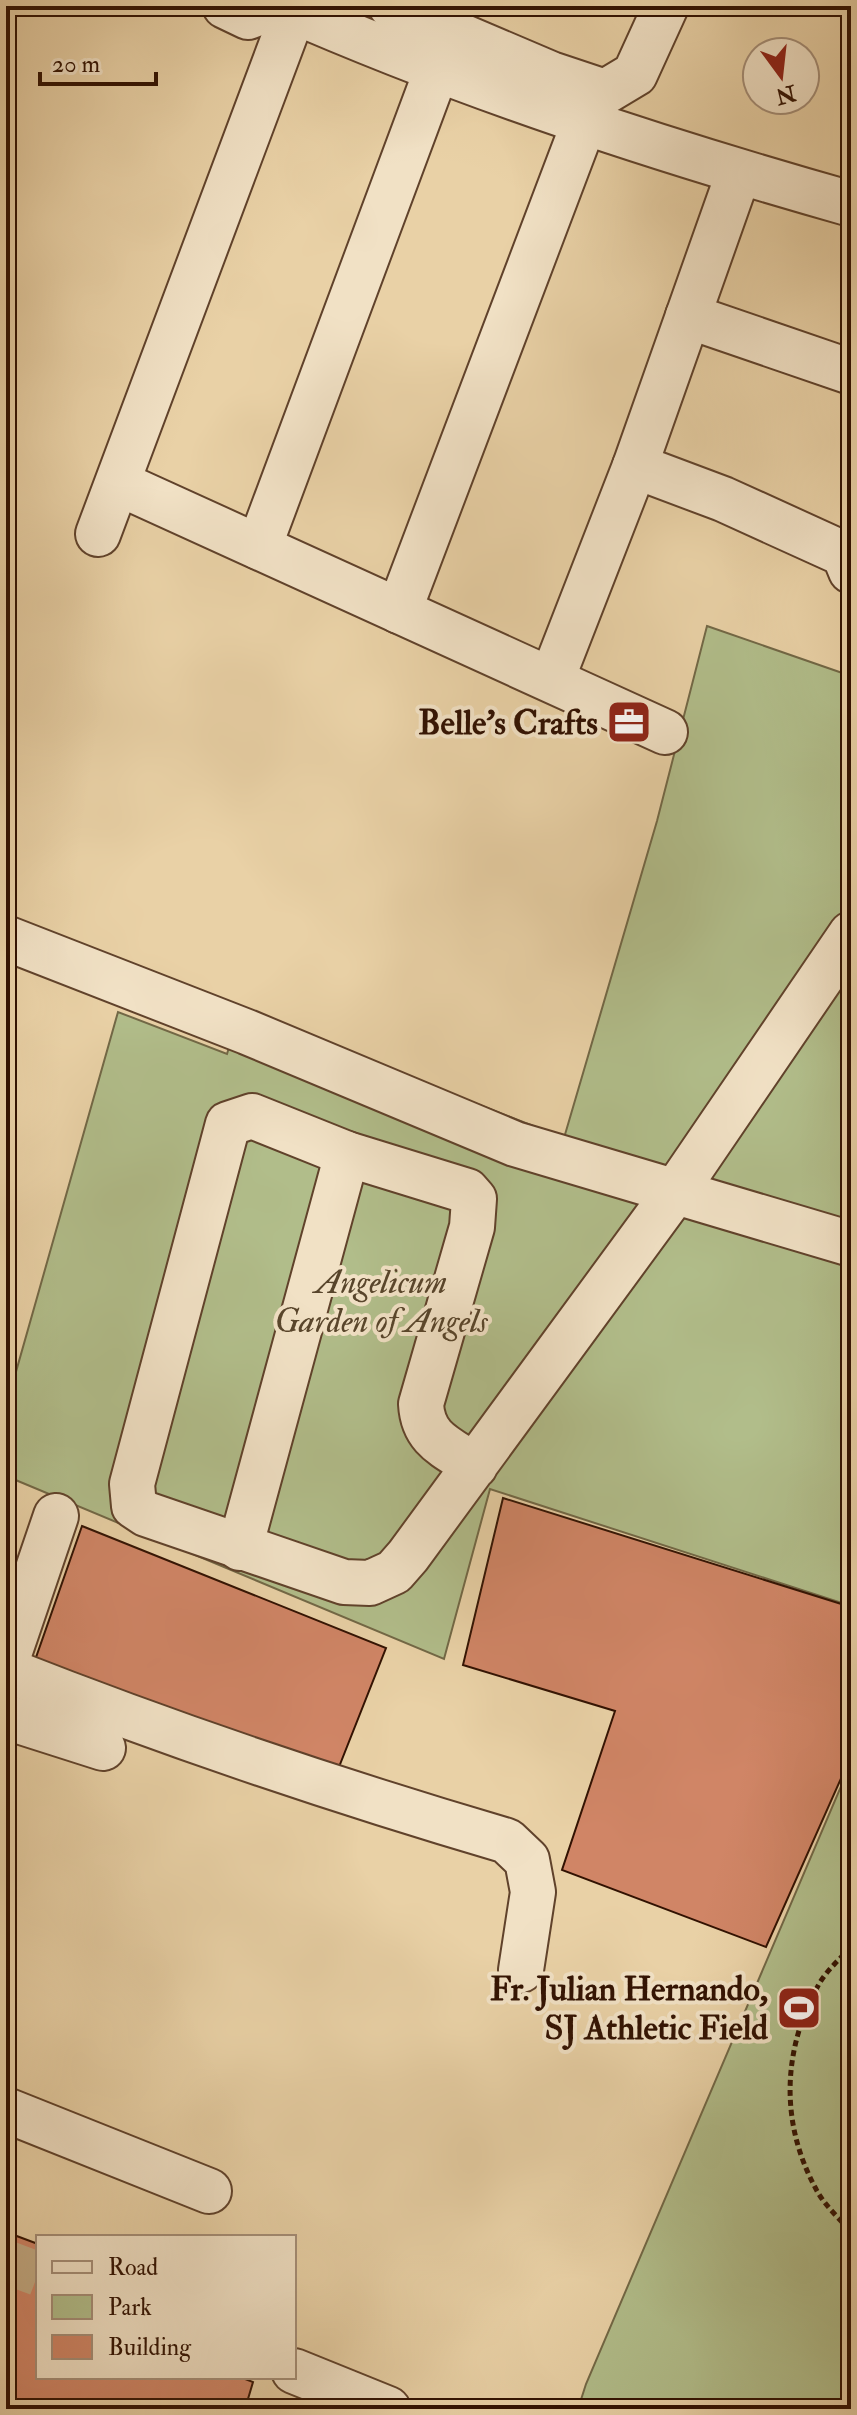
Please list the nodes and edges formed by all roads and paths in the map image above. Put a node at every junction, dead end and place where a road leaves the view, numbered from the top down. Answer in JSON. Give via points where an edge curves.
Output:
{"nodes":[{"id":1,"x":225,"y":6,"type":"edge"},
{"id":2,"x":391,"y":6,"type":"edge"},
{"id":3,"x":666,"y":6,"type":"edge"},
{"id":4,"x":284,"y":8,"type":"edge"},
{"id":5,"x":436,"y":72,"type":"junction"},
{"id":6,"x":584,"y":123,"type":"junction"},
{"id":7,"x":739,"y":172,"type":"junction"},
{"id":8,"x":851,"y":204,"type":"edge"},
{"id":9,"x":688,"y":316,"type":"junction"},
{"id":10,"x":851,"y":372,"type":"edge"},
{"id":11,"x":635,"y":466,"type":"junction"},
{"id":12,"x":118,"y":483,"type":"junction"},
{"id":13,"x":98,"y":534,"type":"dead end"},
{"id":14,"x":259,"y":547,"type":"junction"},
{"id":15,"x":849,"y":552,"type":"edge"},
{"id":16,"x":399,"y":611,"type":"junction"},
{"id":17,"x":552,"y":679,"type":"junction"},
{"id":18,"x":665,"y":732,"type":"dead end"},
{"id":19,"x":851,"y":934,"type":"edge"},
{"id":20,"x":6,"y":938,"type":"edge"},
{"id":21,"x":347,"y":1154,"type":"junction"},
{"id":22,"x":675,"y":1192,"type":"junction"},
{"id":23,"x":851,"y":1244,"type":"edge"},
{"id":24,"x":475,"y":1466,"type":"junction"},
{"id":25,"x":56,"y":1516,"type":"dead end"},
{"id":26,"x":240,"y":1548,"type":"junction"},
{"id":27,"x":6,"y":1663,"type":"edge"},
{"id":28,"x":6,"y":1670,"type":"edge"},
{"id":29,"x":6,"y":1717,"type":"edge"},
{"id":30,"x":103,"y":1748,"type":"dead end"},
{"id":31,"x":851,"y":1947,"type":"edge"},
{"id":32,"x":521,"y":1970,"type":"dead end"},
{"id":33,"x":10,"y":2119,"type":"edge"},
{"id":34,"x":209,"y":2191,"type":"dead end"},
{"id":35,"x":851,"y":2232,"type":"edge"},
{"id":36,"x":296,"y":2372,"type":"edge"},
{"id":37,"x":388,"y":2409,"type":"edge"}],
"edges":[{"from":1,"to":4,"type":"street","via":[[248,17]]},
{"from":2,"to":3,"type":"street","via":[[605,92],[635,74]]},
{"from":4,"to":5,"type":"street"},
{"from":4,"to":12,"type":"street"},
{"from":5,"to":6,"type":"street"},
{"from":5,"to":14,"type":"street"},
{"from":6,"to":7,"type":"street"},
{"from":6,"to":16,"type":"street"},
{"from":7,"to":8,"type":"street"},
{"from":7,"to":9,"type":"street"},
{"from":9,"to":10,"type":"street"},
{"from":9,"to":11,"type":"street"},
{"from":11,"to":15,"type":"street"},
{"from":11,"to":17,"type":"street"},
{"from":12,"to":13,"type":"street"},
{"from":12,"to":14,"type":"street"},
{"from":14,"to":16,"type":"street"},
{"from":16,"to":17,"type":"street"},
{"from":17,"to":18,"type":"street"},
{"from":19,"to":22,"type":"street"},
{"from":20,"to":22,"type":"street","via":[[515,1144]]},
{"from":21,"to":24,"type":"street","via":[[467,1191],[474,1199],[472,1227],[421,1404],[422,1423],[431,1437]]},
{"from":21,"to":26,"type":"street"},
{"from":21,"to":26,"type":"street","via":[[252,1116],[228,1124],[223,1134],[131,1494],[134,1506],[146,1514]]},
{"from":22,"to":23,"type":"street"},
{"from":22,"to":24,"type":"street"},
{"from":24,"to":26,"type":"street","via":[[394,1572],[370,1583],[344,1582]]},
{"from":25,"to":27,"type":"street"},
{"from":28,"to":32,"type":"street","via":[[324,1787],[507,1841],[527,1860],[533,1892]]},
{"from":29,"to":30,"type":"street"},
{"from":31,"to":35,"type":"path","via":[[820,1981],[797,2031],[788,2086],[795,2141],[817,2192]]},
{"from":33,"to":34,"type":"street"},
{"from":36,"to":37,"type":"street"}]}
